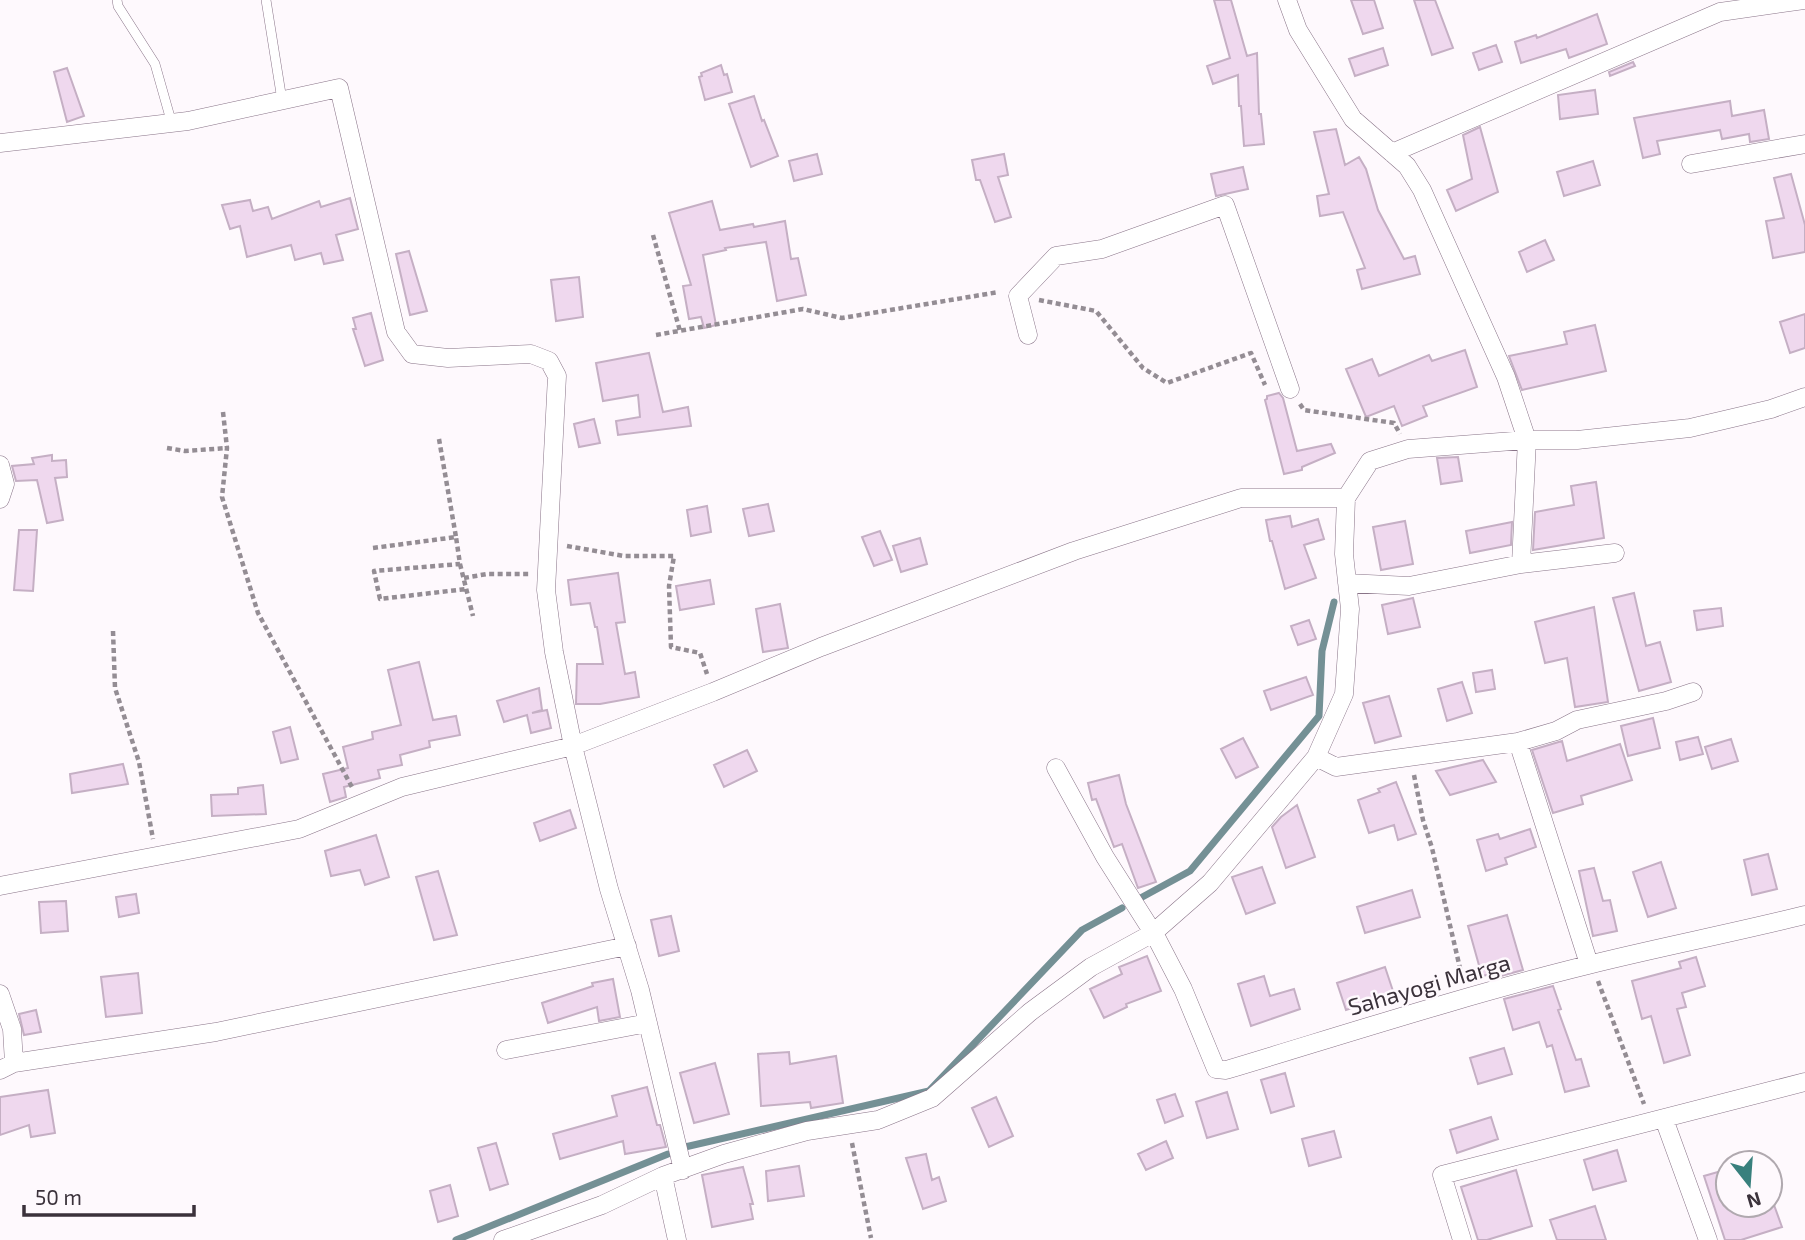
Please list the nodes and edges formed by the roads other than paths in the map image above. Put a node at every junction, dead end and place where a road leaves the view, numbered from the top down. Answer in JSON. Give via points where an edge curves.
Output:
{"nodes":[{"id":1,"x":117,"y":0,"type":"edge"},
{"id":2,"x":266,"y":0,"type":"edge"},
{"id":3,"x":1287,"y":0,"type":"edge"},
{"id":4,"x":1804,"y":0,"type":"edge"},
{"id":5,"x":282,"y":100,"type":"junction"},
{"id":6,"x":172,"y":124,"type":"junction"},
{"id":7,"x":0,"y":143,"type":"edge"},
{"id":8,"x":1805,"y":144,"type":"edge"},
{"id":9,"x":1392,"y":153,"type":"junction"},
{"id":10,"x":1691,"y":164,"type":"dead end"},
{"id":11,"x":1028,"y":335,"type":"dead end"},
{"id":12,"x":1290,"y":388,"type":"road end"},
{"id":13,"x":1805,"y":397,"type":"edge"},
{"id":14,"x":1527,"y":440,"type":"junction"},
{"id":15,"x":0,"y":465,"type":"edge"},
{"id":16,"x":1346,"y":498,"type":"junction"},
{"id":17,"x":0,"y":499,"type":"edge"},
{"id":18,"x":1615,"y":553,"type":"dead end"},
{"id":19,"x":1521,"y":564,"type":"junction"},
{"id":20,"x":1347,"y":583,"type":"junction"},
{"id":21,"x":1693,"y":692,"type":"dead end"},
{"id":22,"x":1518,"y":742,"type":"junction"},
{"id":23,"x":573,"y":746,"type":"junction"},
{"id":24,"x":1316,"y":757,"type":"junction"},
{"id":25,"x":1056,"y":768,"type":"dead end"},
{"id":26,"x":0,"y":886,"type":"edge"},
{"id":27,"x":1805,"y":915,"type":"edge"},
{"id":28,"x":1153,"y":933,"type":"junction"},
{"id":29,"x":627,"y":946,"type":"junction"},
{"id":30,"x":1589,"y":964,"type":"junction"},
{"id":31,"x":0,"y":994,"type":"edge"},
{"id":32,"x":648,"y":1023,"type":"junction"},
{"id":33,"x":506,"y":1049,"type":"dead end"},
{"id":34,"x":7,"y":1066,"type":"edge"},
{"id":35,"x":1805,"y":1083,"type":"edge"},
{"id":36,"x":1657,"y":1120,"type":"junction"},
{"id":37,"x":683,"y":1170,"type":"junction"},
{"id":38,"x":663,"y":1176,"type":"junction"},
{"id":39,"x":503,"y":1240,"type":"edge"},
{"id":40,"x":677,"y":1240,"type":"edge"},
{"id":41,"x":1461,"y":1240,"type":"edge"},
{"id":42,"x":1708,"y":1240,"type":"edge"}],
"edges":[{"from":1,"to":6,"type":"lane","via":[[155,64]]},
{"from":2,"to":5,"type":"lane"},
{"from":3,"to":9,"type":"street","via":[[1298,30],[1353,119]]},
{"from":4,"to":9,"type":"street","via":[[1720,12]]},
{"from":5,"to":6,"type":"street"},
{"from":5,"to":23,"type":"street","via":[[339,88],[396,332],[412,354],[448,358],[531,354],[549,361],[557,376],[546,590]]},
{"from":6,"to":7,"type":"street"},
{"from":8,"to":10,"type":"street"},
{"from":9,"to":14,"type":"street","via":[[1422,190],[1506,377]]},
{"from":11,"to":12,"type":"street","via":[[1018,296],[1056,256],[1102,249],[1225,205]]},
{"from":13,"to":14,"type":"street","via":[[1690,428],[1577,440]]},
{"from":14,"to":16,"type":"street","via":[[1408,449],[1370,461]]},
{"from":14,"to":19,"type":"street"},
{"from":15,"to":17,"type":"street","via":[[5,484]]},
{"from":16,"to":20,"type":"street"},
{"from":16,"to":23,"type":"street","via":[[1241,498],[1074,551]]},
{"from":18,"to":19,"type":"street"},
{"from":19,"to":20,"type":"street","via":[[1409,586]]},
{"from":20,"to":24,"type":"street","via":[[1350,609],[1343,694]]},
{"from":21,"to":22,"type":"street","via":[[1577,720]]},
{"from":22,"to":24,"type":"street","via":[[1336,767]]},
{"from":22,"to":30,"type":"street"},
{"from":23,"to":26,"type":"street","via":[[402,787],[299,829]]},
{"from":23,"to":29,"type":"street"},
{"from":24,"to":28,"type":"street","via":[[1210,883]]},
{"from":25,"to":28,"type":"street"},
{"from":27,"to":30,"type":"street","name":"Sahayogi Marga"},
{"from":28,"to":30,"type":"street","name":"Sahayogi Marga","via":[[1183,989],[1216,1069],[1226,1070]]},
{"from":28,"to":37,"type":"street","via":[[1091,967],[1030,1012],[932,1097],[878,1120],[807,1131]]},
{"from":29,"to":32,"type":"street"},
{"from":29,"to":34,"type":"street","via":[[216,1032]]},
{"from":31,"to":34,"type":"street","via":[[12,1029]]},
{"from":32,"to":33,"type":"street"},
{"from":32,"to":37,"type":"street"},
{"from":35,"to":36,"type":"street"},
{"from":36,"to":41,"type":"street","via":[[1442,1175]]},
{"from":36,"to":42,"type":"street"},
{"from":37,"to":38,"type":"street"},
{"from":38,"to":39,"type":"street","via":[[603,1205]]},
{"from":38,"to":40,"type":"street"}]}
